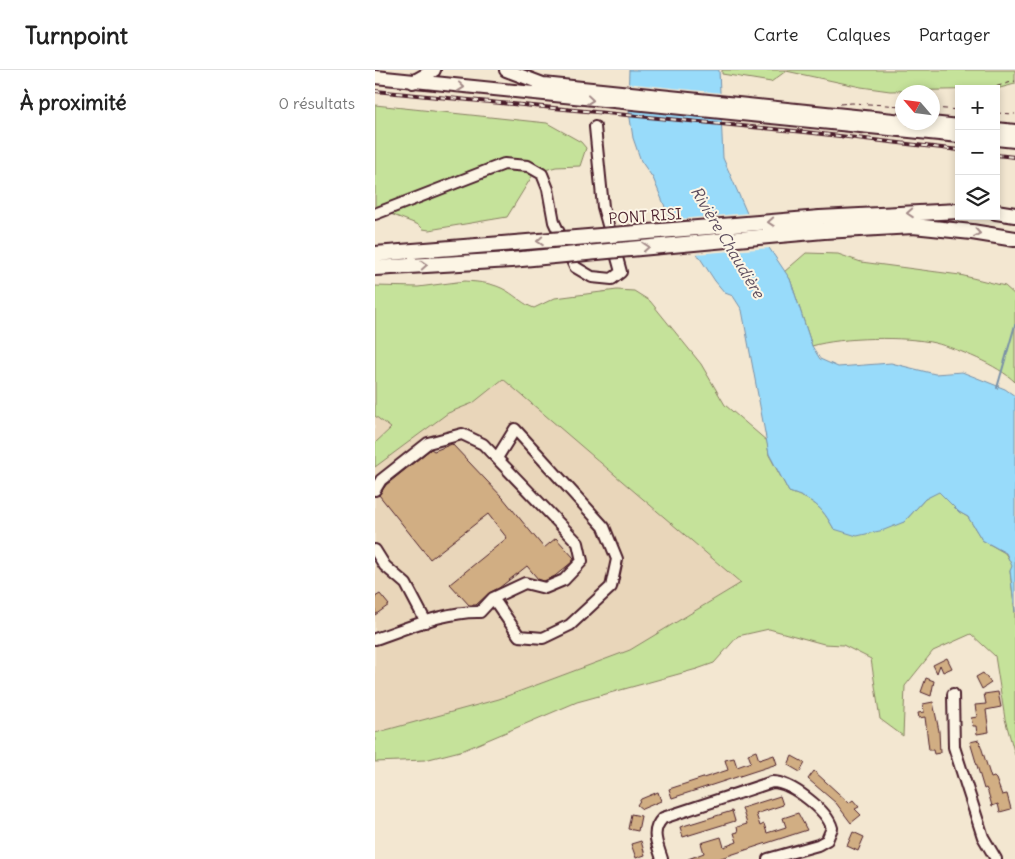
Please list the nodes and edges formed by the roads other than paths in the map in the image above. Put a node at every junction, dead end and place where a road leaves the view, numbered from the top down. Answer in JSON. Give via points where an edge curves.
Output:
{"nodes":[{"id":1,"x":434,"y":70,"type":"edge"},
{"id":2,"x":506,"y":70,"type":"edge"},
{"id":3,"x":375,"y":78,"type":"edge"},
{"id":4,"x":413,"y":82,"type":"junction"},
{"id":5,"x":542,"y":90,"type":"junction"},
{"id":6,"x":784,"y":114,"type":"junction"},
{"id":7,"x":895,"y":121,"type":"edge"},
{"id":8,"x":940,"y":124,"type":"edge"},
{"id":9,"x":595,"y":126,"type":"dead end"},
{"id":10,"x":955,"y":126,"type":"edge"},
{"id":11,"x":1000,"y":129,"type":"edge"},
{"id":12,"x":1015,"y":131,"type":"edge"},
{"id":13,"x":955,"y":135,"type":"edge"},
{"id":14,"x":1000,"y":139,"type":"edge"},
{"id":15,"x":1015,"y":141,"type":"edge"},
{"id":16,"x":955,"y":211,"type":"edge"},
{"id":17,"x":1000,"y":213,"type":"edge"},
{"id":18,"x":375,"y":214,"type":"edge"},
{"id":19,"x":1015,"y":215,"type":"edge"},
{"id":20,"x":822,"y":225,"type":"junction"},
{"id":21,"x":1015,"y":239,"type":"edge"},
{"id":22,"x":375,"y":254,"type":"edge"},
{"id":23,"x":375,"y":268,"type":"edge"},
{"id":24,"x":497,"y":458,"type":"junction"},
{"id":25,"x":375,"y":490,"type":"edge"},
{"id":26,"x":375,"y":550,"type":"edge"},
{"id":27,"x":493,"y":598,"type":"junction"},
{"id":28,"x":426,"y":622,"type":"junction"},
{"id":29,"x":375,"y":639,"type":"edge"},
{"id":30,"x":953,"y":694,"type":"dead end"},
{"id":31,"x":662,"y":859,"type":"edge"},
{"id":32,"x":769,"y":859,"type":"edge"},
{"id":33,"x":996,"y":859,"type":"edge"}],
"edges":[{"from":1,"to":4,"type":"main road"},
{"from":2,"to":5,"type":"main road"},
{"from":3,"to":4,"type":"main road"},
{"from":4,"to":5,"type":"main road","one_way":true},
{"from":5,"to":6,"type":"main road"},
{"from":6,"to":7,"type":"main road"},
{"from":6,"to":13,"type":"main road"},
{"from":8,"to":10,"type":"main road"},
{"from":9,"to":18,"type":"street","via":[[603,208],[621,272],[612,279],[592,277],[575,267],[554,222],[542,174],[528,166],[504,164]]},
{"from":11,"to":12,"type":"main road"},
{"from":14,"to":15,"type":"main road"},
{"from":16,"to":20,"type":"highway","one_way":true},
{"from":17,"to":19,"type":"highway"},
{"from":20,"to":21,"type":"highway","one_way":true,"via":[[913,226]]},
{"from":20,"to":22,"type":"highway","name":"PONT RISI","one_way":true,"bridge":true},
{"from":23,"to":20,"type":"highway","name":"PONT RISI","one_way":true,"bridge":true,"via":[[511,260]]},
{"from":24,"to":25,"type":"street","via":[[483,444],[462,434],[445,438],[427,443],[381,480]]},
{"from":24,"to":27,"type":"street","via":[[578,543],[582,561],[564,580],[545,588],[525,583]]},
{"from":24,"to":27,"type":"street","via":[[515,429],[604,527],[617,559],[611,587],[570,625],[543,638],[519,636]]},
{"from":26,"to":28,"type":"street","via":[[385,566],[406,584]]},
{"from":27,"to":28,"type":"street","via":[[480,612],[466,612]]},
{"from":28,"to":29,"type":"street"},
{"from":30,"to":33,"type":"street","via":[[954,748],[983,837]]},
{"from":31,"to":32,"type":"street","via":[[654,833],[663,818],[772,782],[781,782],[791,786],[812,804],[830,821],[832,828],[827,840]]}]}
